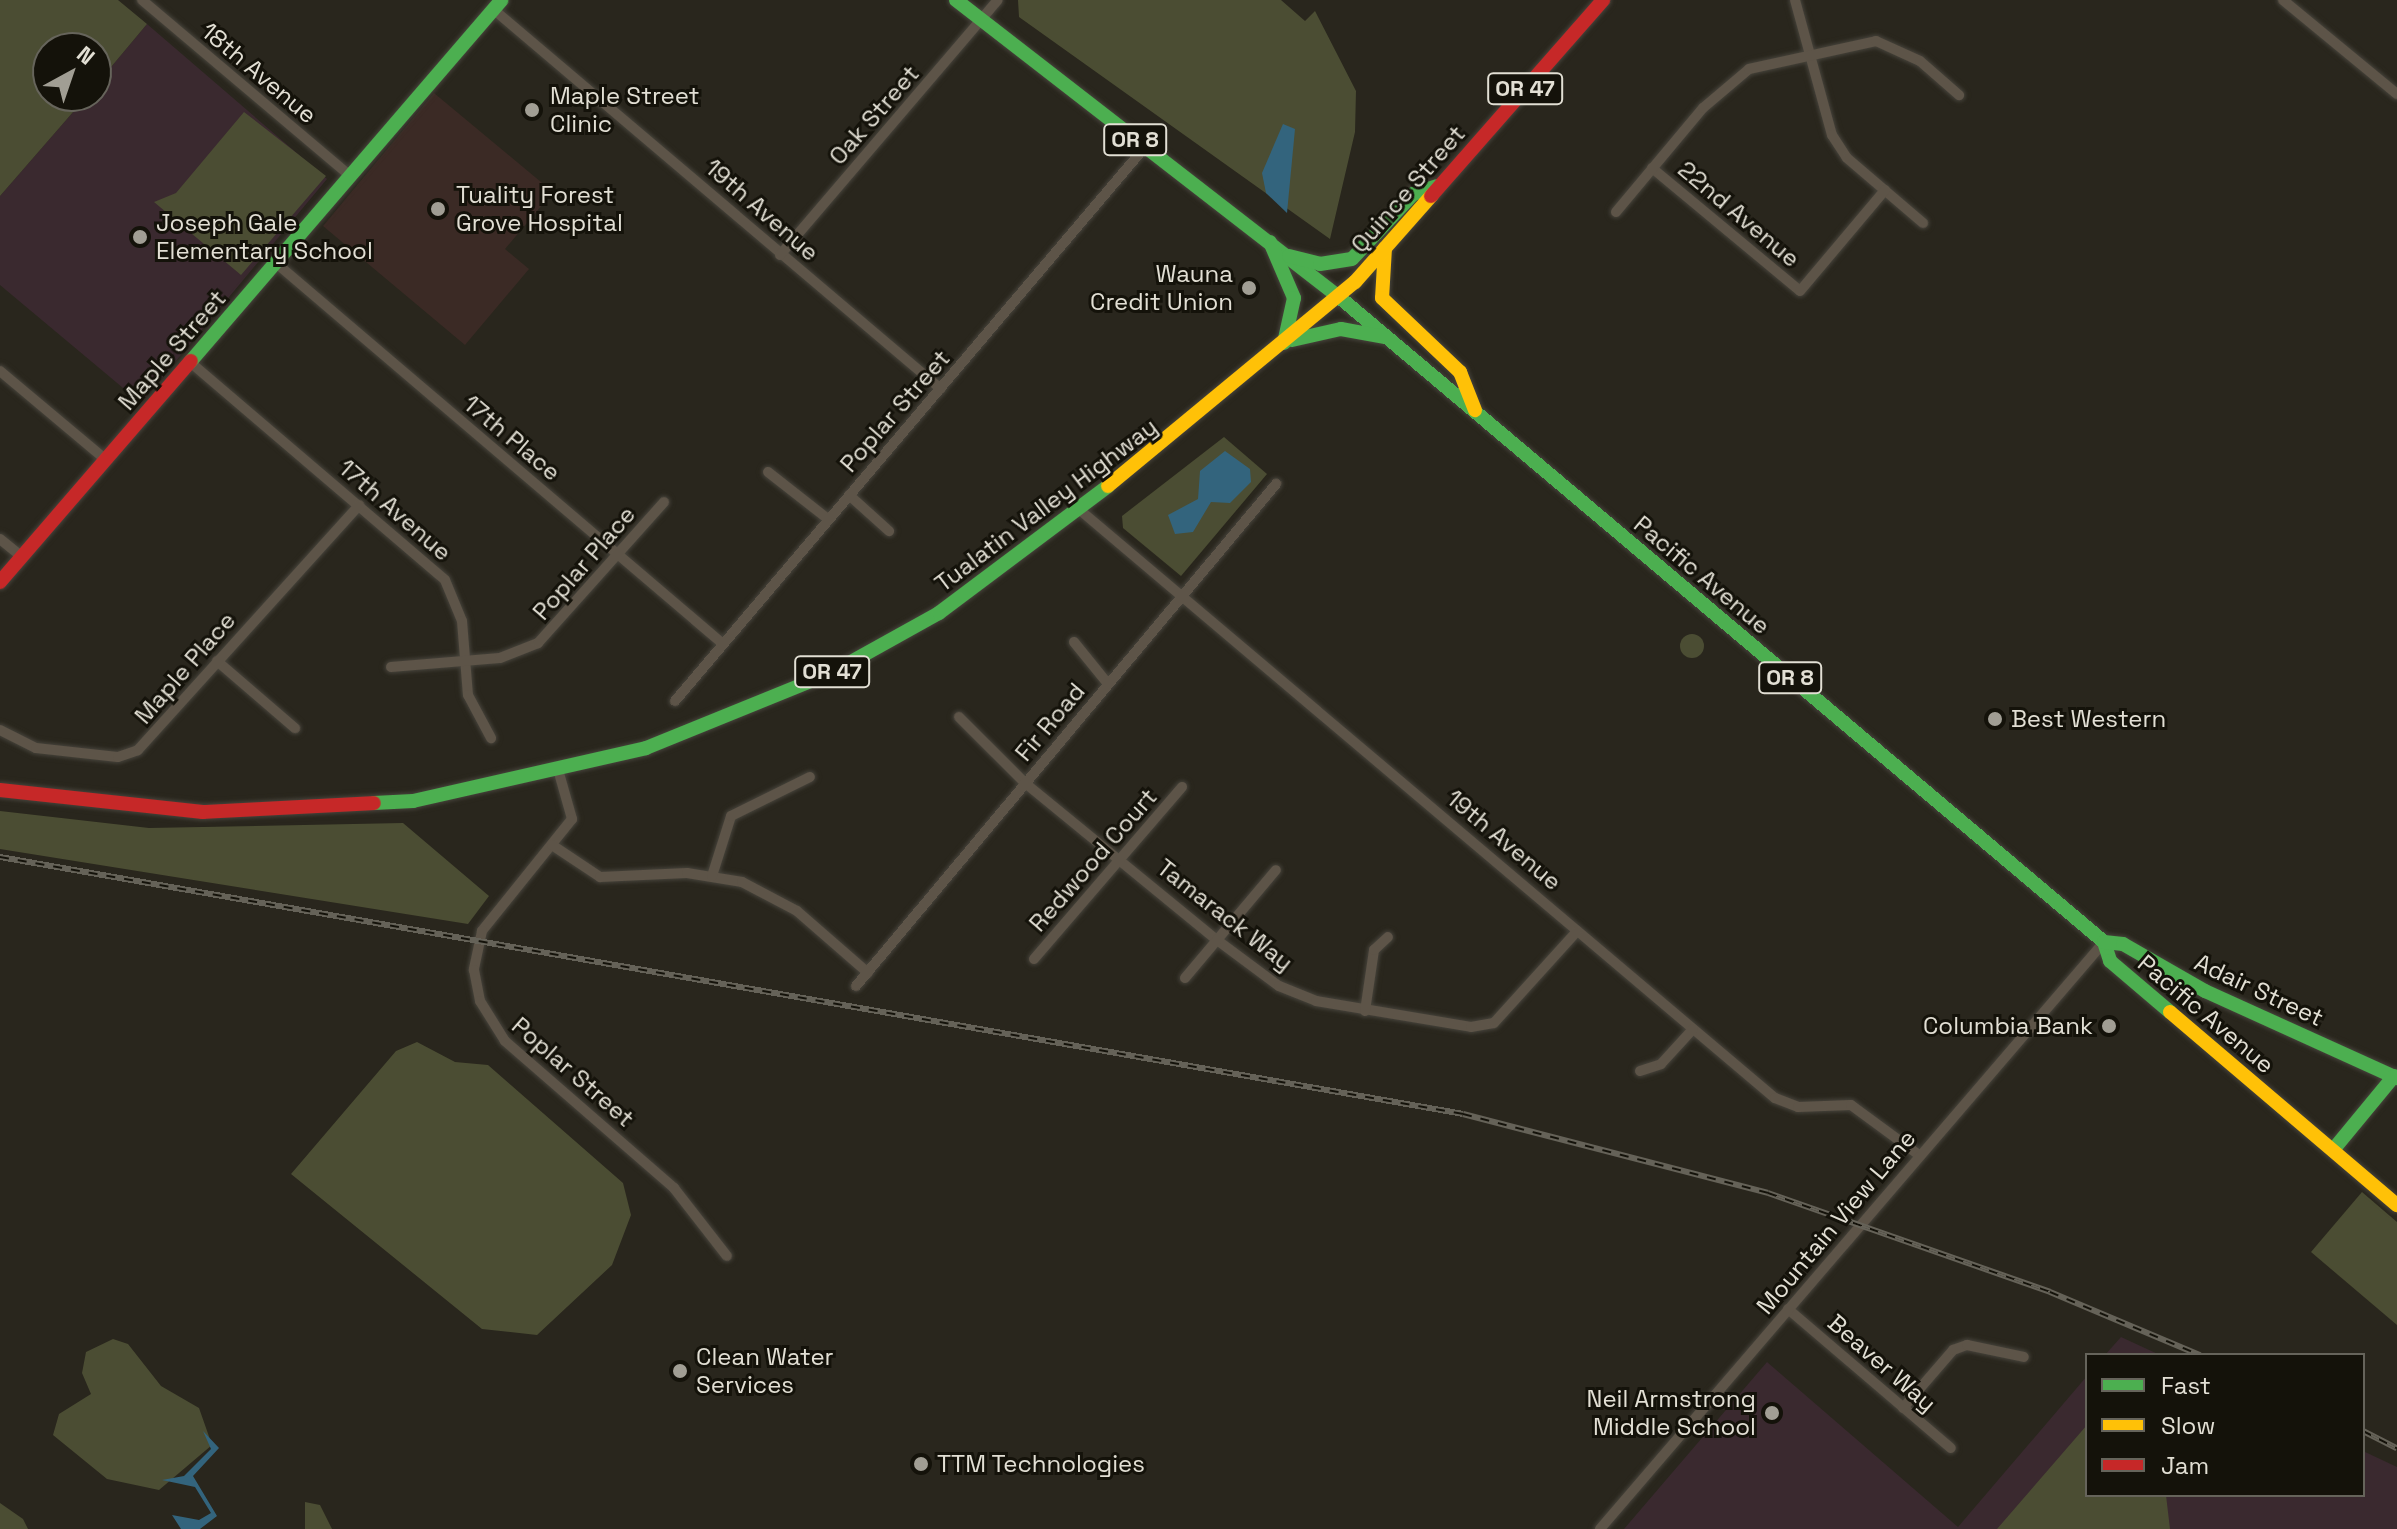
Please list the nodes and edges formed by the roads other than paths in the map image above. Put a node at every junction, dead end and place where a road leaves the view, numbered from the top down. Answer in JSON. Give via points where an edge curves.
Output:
{"nodes":[{"id":1,"x":142,"y":0,"type":"edge"},
{"id":2,"x":956,"y":0,"type":"edge"},
{"id":3,"x":998,"y":0,"type":"edge"},
{"id":4,"x":1603,"y":0,"type":"edge"},
{"id":5,"x":1795,"y":0,"type":"edge"},
{"id":6,"x":2283,"y":0,"type":"edge"},
{"id":7,"x":492,"y":3,"type":"edge"},
{"id":8,"x":980,"y":21,"type":"junction"},
{"id":9,"x":1811,"y":52,"type":"junction"},
{"id":10,"x":2397,"y":94,"type":"edge"},
{"id":11,"x":1959,"y":95,"type":"dead end"},
{"id":12,"x":1145,"y":147,"type":"junction"},
{"id":13,"x":1652,"y":168,"type":"junction"},
{"id":14,"x":350,"y":176,"type":"junction"},
{"id":15,"x":1441,"y":184,"type":"junction"},
{"id":16,"x":1885,"y":190,"type":"junction"},
{"id":17,"x":1616,"y":212,"type":"dead end"},
{"id":18,"x":1923,"y":223,"type":"dead end"},
{"id":19,"x":1270,"y":242,"type":"junction"},
{"id":20,"x":1385,"y":247,"type":"junction"},
{"id":21,"x":780,"y":255,"type":"junction"},
{"id":22,"x":1289,"y":256,"type":"junction"},
{"id":23,"x":276,"y":263,"type":"junction"},
{"id":24,"x":1338,"y":296,"type":"junction"},
{"id":25,"x":1386,"y":338,"type":"junction"},
{"id":26,"x":1284,"y":343,"type":"junction"},
{"id":27,"x":190,"y":362,"type":"junction"},
{"id":28,"x":0,"y":371,"type":"edge"},
{"id":29,"x":941,"y":389,"type":"junction"},
{"id":30,"x":1477,"y":413,"type":"junction"},
{"id":31,"x":106,"y":460,"type":"junction"},
{"id":32,"x":768,"y":472,"type":"dead end"},
{"id":33,"x":1276,"y":484,"type":"dead end"},
{"id":34,"x":849,"y":495,"type":"junction"},
{"id":35,"x":664,"y":502,"type":"dead end"},
{"id":36,"x":359,"y":505,"type":"junction"},
{"id":37,"x":1081,"y":511,"type":"junction"},
{"id":38,"x":828,"y":519,"type":"junction"},
{"id":39,"x":889,"y":531,"type":"dead end"},
{"id":40,"x":0,"y":539,"type":"edge"},
{"id":41,"x":619,"y":555,"type":"junction"},
{"id":42,"x":21,"y":556,"type":"junction"},
{"id":43,"x":0,"y":582,"type":"edge"},
{"id":44,"x":1181,"y":596,"type":"junction"},
{"id":45,"x":1074,"y":642,"type":"dead end"},
{"id":46,"x":723,"y":644,"type":"junction"},
{"id":47,"x":217,"y":661,"type":"junction"},
{"id":48,"x":466,"y":661,"type":"junction"},
{"id":49,"x":391,"y":667,"type":"dead end"},
{"id":50,"x":1108,"y":684,"type":"junction"},
{"id":51,"x":675,"y":701,"type":"dead end"},
{"id":52,"x":959,"y":717,"type":"dead end"},
{"id":53,"x":295,"y":728,"type":"dead end"},
{"id":54,"x":0,"y":730,"type":"edge"},
{"id":55,"x":491,"y":738,"type":"dead end"},
{"id":56,"x":559,"y":773,"type":"junction"},
{"id":57,"x":810,"y":777,"type":"dead end"},
{"id":58,"x":1025,"y":783,"type":"junction"},
{"id":59,"x":1182,"y":787,"type":"dead end"},
{"id":60,"x":0,"y":790,"type":"edge"},
{"id":61,"x":552,"y":845,"type":"junction"},
{"id":62,"x":1121,"y":858,"type":"junction"},
{"id":63,"x":1276,"y":870,"type":"dead end"},
{"id":64,"x":712,"y":876,"type":"junction"},
{"id":65,"x":1577,"y":931,"type":"junction"},
{"id":66,"x":1388,"y":937,"type":"dead end"},
{"id":67,"x":1217,"y":940,"type":"junction"},
{"id":68,"x":2104,"y":942,"type":"junction"},
{"id":69,"x":1034,"y":959,"type":"dead end"},
{"id":70,"x":868,"y":973,"type":"junction"},
{"id":71,"x":1185,"y":978,"type":"dead end"},
{"id":72,"x":856,"y":986,"type":"dead end"},
{"id":73,"x":1365,"y":1011,"type":"junction"},
{"id":74,"x":1693,"y":1029,"type":"junction"},
{"id":75,"x":1640,"y":1071,"type":"dead end"},
{"id":76,"x":2396,"y":1076,"type":"edge"},
{"id":77,"x":2333,"y":1150,"type":"junction"},
{"id":78,"x":1919,"y":1155,"type":"junction"},
{"id":79,"x":2397,"y":1205,"type":"edge"},
{"id":80,"x":727,"y":1256,"type":"dead end"},
{"id":81,"x":1788,"y":1309,"type":"junction"},
{"id":82,"x":2024,"y":1357,"type":"dead end"},
{"id":83,"x":1903,"y":1408,"type":"junction"},
{"id":84,"x":1951,"y":1448,"type":"dead end"},
{"id":85,"x":1600,"y":1529,"type":"edge"}],
"edges":[{"from":1,"to":14,"type":"street","name":"18th Avenue"},
{"from":2,"to":8,"type":"main road","name":"Pacific Avenue","number":"OR 8"},
{"from":3,"to":8,"type":"street","name":"Oak Street"},
{"from":4,"to":15,"type":"main road","name":"Quince Street","number":"OR 47"},
{"from":5,"to":9,"type":"street"},
{"from":6,"to":10,"type":"street"},
{"from":7,"to":14,"type":"main road","name":"Maple Street"},
{"from":7,"to":21,"type":"street","name":"19th Avenue"},
{"from":8,"to":12,"type":"main road","name":"Pacific Avenue","number":"OR 8"},
{"from":8,"to":21,"type":"street","name":"Oak Street"},
{"from":9,"to":11,"type":"street","via":[[1876,41],[1920,61]]},
{"from":9,"to":13,"type":"street","via":[[1734,77]]},
{"from":9,"to":16,"type":"street","via":[[1832,135]]},
{"from":12,"to":19,"type":"main road","name":"Pacific Avenue","number":"OR 8"},
{"from":12,"to":29,"type":"street","name":"Poplar Street"},
{"from":13,"to":16,"type":"street","name":"22nd Avenue","via":[[1800,291]]},
{"from":13,"to":17,"type":"street"},
{"from":14,"to":23,"type":"main road","name":"Maple Street"},
{"from":15,"to":20,"type":"main road","name":"Quince Street","number":"OR 47"},
{"from":15,"to":22,"type":"main road","via":[[1413,194],[1352,259],[1320,264]]},
{"from":16,"to":18,"type":"street"},
{"from":19,"to":22,"type":"main road","name":"Pacific Avenue","number":"OR 8"},
{"from":19,"to":26,"type":"main road","via":[[1294,298]]},
{"from":20,"to":24,"type":"main road","name":"Quince Street","number":"OR 47"},
{"from":20,"to":30,"type":"main road","via":[[1382,298],[1460,372]]},
{"from":21,"to":29,"type":"street","name":"19th Avenue"},
{"from":22,"to":24,"type":"main road","name":"Pacific Avenue","number":"OR 8"},
{"from":23,"to":27,"type":"main road","name":"Maple Street"},
{"from":23,"to":41,"type":"street","name":"17th Place"},
{"from":24,"to":25,"type":"main road","name":"Pacific Avenue","number":"OR 8"},
{"from":24,"to":26,"type":"main road","name":"Tualatin Valley Highway","number":"OR 47"},
{"from":25,"to":26,"type":"main road","via":[[1341,329]]},
{"from":25,"to":30,"type":"main road","name":"Pacific Avenue","number":"OR 8"},
{"from":26,"to":37,"type":"main road","name":"Tualatin Valley Highway","number":"OR 47"},
{"from":27,"to":31,"type":"main road","name":"Maple Street"},
{"from":27,"to":36,"type":"street","name":"17th Avenue"},
{"from":28,"to":31,"type":"street"},
{"from":29,"to":34,"type":"street","name":"Poplar Street"},
{"from":30,"to":68,"type":"main road","name":"Pacific Avenue","number":"OR 8"},
{"from":31,"to":42,"type":"main road","name":"Maple Street"},
{"from":32,"to":38,"type":"street"},
{"from":33,"to":44,"type":"street","name":"Fir Road"},
{"from":34,"to":38,"type":"street","name":"Poplar Street"},
{"from":34,"to":39,"type":"street"},
{"from":35,"to":41,"type":"street","name":"Poplar Place"},
{"from":36,"to":47,"type":"street","name":"Maple Place"},
{"from":36,"to":48,"type":"street","name":"17th Avenue","via":[[445,580],[462,621]]},
{"from":37,"to":44,"type":"street","name":"19th Avenue"},
{"from":37,"to":56,"type":"main road","name":"Tualatin Valley Highway","number":"OR 47","via":[[951,605],[833,672],[691,732]]},
{"from":38,"to":46,"type":"street","name":"Poplar Street"},
{"from":40,"to":42,"type":"street"},
{"from":41,"to":46,"type":"street","name":"17th Place"},
{"from":41,"to":48,"type":"street","name":"Poplar Place","via":[[538,643]]},
{"from":42,"to":43,"type":"main road","name":"Maple Street"},
{"from":44,"to":50,"type":"street","name":"Fir Road"},
{"from":44,"to":65,"type":"street","name":"19th Avenue"},
{"from":45,"to":50,"type":"street"},
{"from":46,"to":51,"type":"street","name":"Poplar Street"},
{"from":47,"to":53,"type":"street"},
{"from":47,"to":54,"type":"street","name":"Maple Place","via":[[153,737],[126,756],[36,748]]},
{"from":48,"to":49,"type":"street","name":"Poplar Place"},
{"from":48,"to":55,"type":"street","name":"17th Avenue","via":[[471,705]]},
{"from":50,"to":58,"type":"street","name":"Fir Road"},
{"from":52,"to":58,"type":"street","name":"Tamarack Way"},
{"from":56,"to":60,"type":"main road","name":"Tualatin Valley Highway","number":"OR 47","via":[[413,801],[275,812],[169,810]]},
{"from":56,"to":61,"type":"street","name":"Poplar Street","via":[[572,819]]},
{"from":57,"to":64,"type":"street","via":[[731,816]]},
{"from":58,"to":62,"type":"street","name":"Tamarack Way"},
{"from":58,"to":70,"type":"street","name":"Fir Road"},
{"from":59,"to":62,"type":"street","name":"Redwood Court"},
{"from":61,"to":64,"type":"street","via":[[600,877]]},
{"from":61,"to":80,"type":"street","name":"Poplar Street","via":[[482,931],[474,970],[480,1001],[505,1041],[674,1188]]},
{"from":62,"to":67,"type":"street","name":"Tamarack Way"},
{"from":62,"to":69,"type":"street","name":"Redwood Court"},
{"from":63,"to":67,"type":"street"},
{"from":64,"to":70,"type":"street","via":[[769,894]]},
{"from":65,"to":73,"type":"street","name":"Tamarack Way","via":[[1494,1023],[1471,1027]]},
{"from":65,"to":74,"type":"street","name":"19th Avenue"},
{"from":66,"to":73,"type":"street","via":[[1374,950]]},
{"from":67,"to":71,"type":"street"},
{"from":67,"to":73,"type":"street","name":"Tamarack Way","via":[[1279,986]]},
{"from":68,"to":76,"type":"main road","name":"Adair Street","number":"OR 8","via":[[2123,944],[2205,991]]},
{"from":68,"to":77,"type":"main road","name":"Pacific Avenue","number":"OR 8","via":[[2110,961]]},
{"from":68,"to":78,"type":"street","name":"Mountain View Lane"},
{"from":70,"to":72,"type":"street","name":"Fir Road"},
{"from":74,"to":75,"type":"street","via":[[1661,1064]]},
{"from":74,"to":78,"type":"street","name":"19th Avenue","via":[[1775,1098],[1798,1107],[1851,1105]]},
{"from":76,"to":77,"type":"main road"},
{"from":77,"to":79,"type":"main road","name":"Pacific Avenue","number":"OR 8"},
{"from":78,"to":81,"type":"street","name":"Mountain View Lane"},
{"from":81,"to":83,"type":"street","name":"Beaver Way"},
{"from":81,"to":85,"type":"street","name":"Mountain View Lane"},
{"from":82,"to":83,"type":"street","via":[[1967,1345],[1953,1350]]},
{"from":83,"to":84,"type":"street","name":"Beaver Way"}]}
